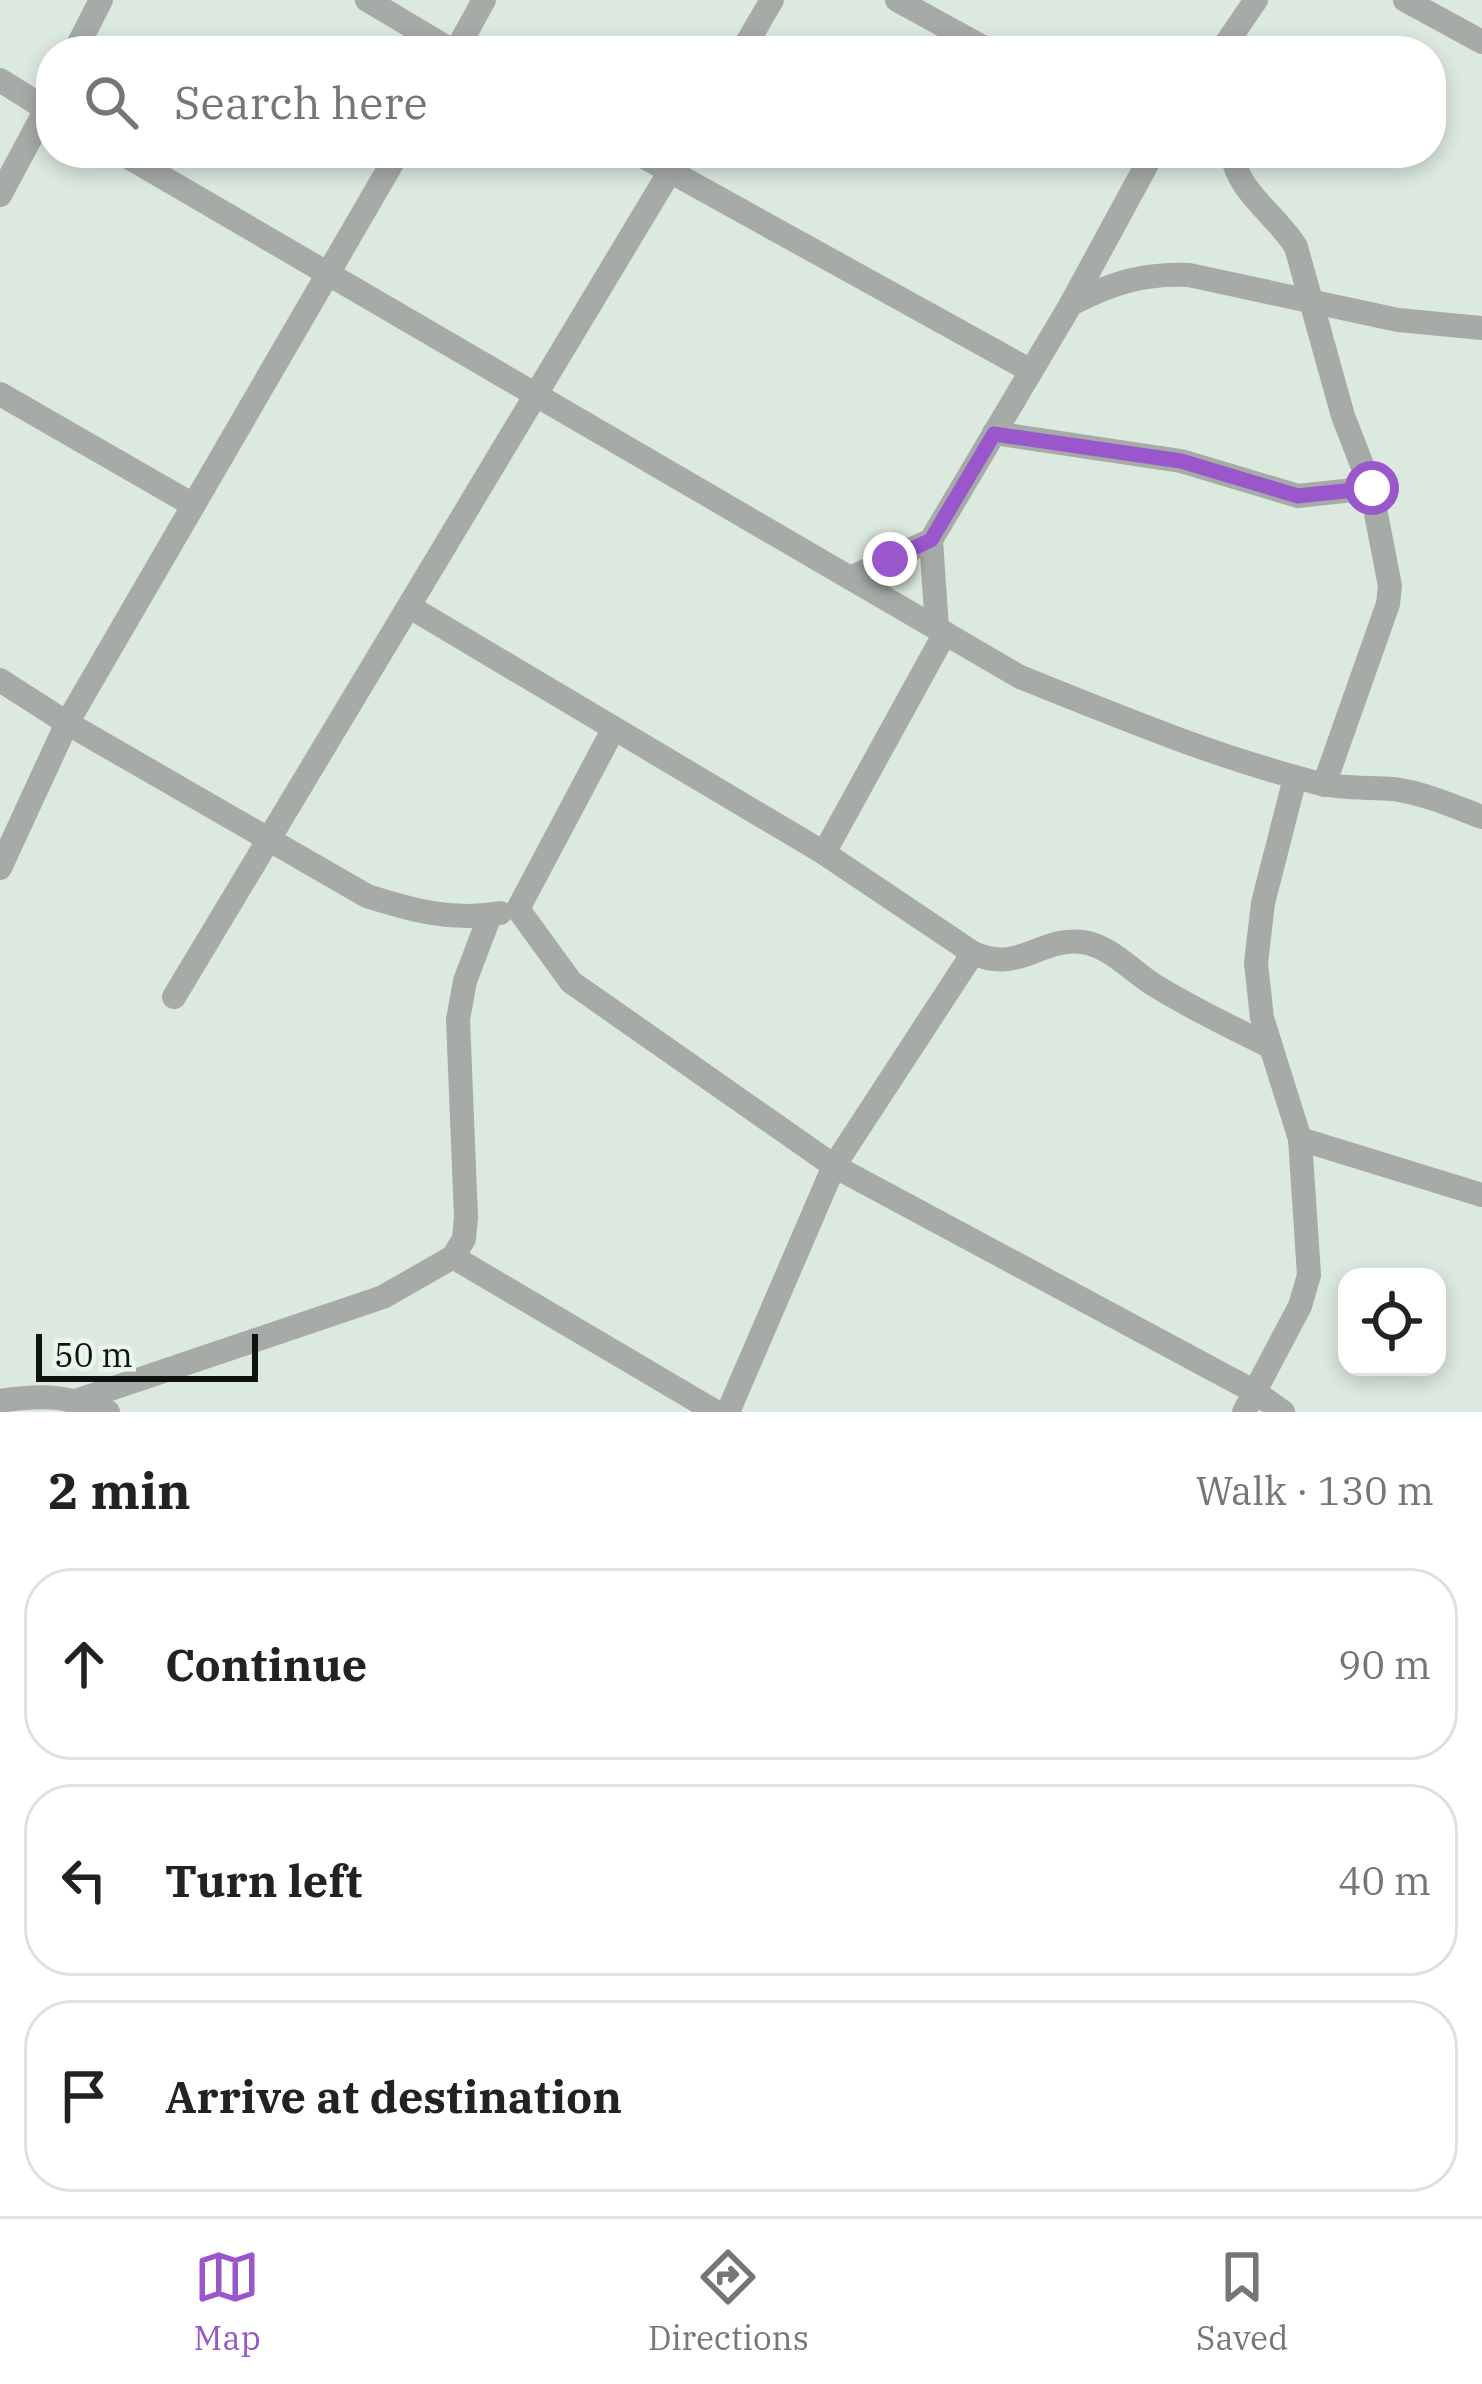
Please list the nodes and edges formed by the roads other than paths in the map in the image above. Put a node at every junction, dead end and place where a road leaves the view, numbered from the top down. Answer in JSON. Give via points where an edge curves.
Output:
{"nodes":[{"id":1,"x":101,"y":0,"type":"edge"},
{"id":2,"x":367,"y":0,"type":"edge"},
{"id":3,"x":484,"y":0,"type":"edge"},
{"id":4,"x":772,"y":0,"type":"edge"},
{"id":5,"x":897,"y":0,"type":"edge"},
{"id":6,"x":1405,"y":0,"type":"edge"},
{"id":7,"x":1255,"y":2,"type":"edge"},
{"id":8,"x":83,"y":36,"type":"edge"},
{"id":9,"x":428,"y":36,"type":"edge"},
{"id":10,"x":463,"y":36,"type":"edge"},
{"id":11,"x":751,"y":36,"type":"edge"},
{"id":12,"x":963,"y":36,"type":"edge"},
{"id":13,"x":1231,"y":36,"type":"edge"},
{"id":14,"x":1249,"y":36,"type":"edge"},
{"id":15,"x":1482,"y":42,"type":"edge"},
{"id":16,"x":0,"y":80,"type":"edge"},
{"id":17,"x":36,"y":100,"type":"edge"},
{"id":18,"x":36,"y":130,"type":"edge"},
{"id":19,"x":147,"y":168,"type":"edge"},
{"id":20,"x":390,"y":168,"type":"edge"},
{"id":21,"x":672,"y":168,"type":"edge"},
{"id":22,"x":686,"y":168,"type":"edge"},
{"id":23,"x":1145,"y":168,"type":"edge"},
{"id":24,"x":1235,"y":168,"type":"edge"},
{"id":25,"x":0,"y":195,"type":"edge"},
{"id":26,"x":330,"y":274,"type":"junction"},
{"id":27,"x":1314,"y":303,"type":"junction"},
{"id":28,"x":1071,"y":304,"type":"junction"},
{"id":29,"x":1482,"y":328,"type":"edge"},
{"id":30,"x":1031,"y":371,"type":"junction"},
{"id":31,"x":0,"y":394,"type":"edge"},
{"id":32,"x":537,"y":396,"type":"junction"},
{"id":33,"x":994,"y":434,"type":"junction"},
{"id":34,"x":1372,"y":488,"type":"junction"},
{"id":35,"x":193,"y":505,"type":"junction"},
{"id":36,"x":931,"y":540,"type":"junction"},
{"id":37,"x":850,"y":578,"type":"junction"},
{"id":38,"x":410,"y":608,"type":"junction"},
{"id":39,"x":941,"y":631,"type":"junction"},
{"id":40,"x":0,"y":680,"type":"edge"},
{"id":41,"x":67,"y":723,"type":"junction"},
{"id":42,"x":614,"y":728,"type":"junction"},
{"id":43,"x":1295,"y":778,"type":"junction"},
{"id":44,"x":1324,"y":785,"type":"junction"},
{"id":45,"x":1482,"y":817,"type":"edge"},
{"id":46,"x":269,"y":841,"type":"junction"},
{"id":47,"x":824,"y":853,"type":"junction"},
{"id":48,"x":0,"y":868,"type":"edge"},
{"id":49,"x":518,"y":909,"type":"junction"},
{"id":50,"x":490,"y":915,"type":"junction"},
{"id":51,"x":973,"y":953,"type":"junction"},
{"id":52,"x":174,"y":997,"type":"dead end"},
{"id":53,"x":1270,"y":1048,"type":"junction"},
{"id":54,"x":1300,"y":1139,"type":"junction"},
{"id":55,"x":835,"y":1166,"type":"junction"},
{"id":56,"x":1482,"y":1195,"type":"edge"},
{"id":57,"x":453,"y":1257,"type":"junction"},
{"id":58,"x":78,"y":1400,"type":"junction"},
{"id":59,"x":0,"y":1401,"type":"edge"},
{"id":60,"x":1250,"y":1402,"type":"edge"},
{"id":61,"x":716,"y":1411,"type":"edge"},
{"id":62,"x":108,"y":1412,"type":"edge"},
{"id":63,"x":1283,"y":1412,"type":"edge"}],
"edges":[{"from":1,"to":8,"type":"street"},
{"from":2,"to":9,"type":"street"},
{"from":3,"to":10,"type":"street"},
{"from":4,"to":11,"type":"street"},
{"from":5,"to":12,"type":"street"},
{"from":6,"to":15,"type":"street"},
{"from":7,"to":13,"type":"street"},
{"from":7,"to":14,"type":"street"},
{"from":16,"to":17,"type":"street"},
{"from":18,"to":25,"type":"street"},
{"from":19,"to":26,"type":"street"},
{"from":20,"to":26,"type":"street"},
{"from":21,"to":32,"type":"street"},
{"from":22,"to":30,"type":"street"},
{"from":23,"to":28,"type":"street"},
{"from":24,"to":27,"type":"street","via":[[1296,247]]},
{"from":26,"to":32,"type":"street"},
{"from":26,"to":35,"type":"street"},
{"from":27,"to":28,"type":"street","via":[[1154,273],[1114,281]]},
{"from":27,"to":29,"type":"street"},
{"from":27,"to":34,"type":"street","via":[[1343,416]]},
{"from":28,"to":30,"type":"street"},
{"from":30,"to":33,"type":"street"},
{"from":31,"to":35,"type":"street"},
{"from":32,"to":37,"type":"street"},
{"from":32,"to":38,"type":"street"},
{"from":33,"to":34,"type":"street","via":[[1181,461],[1298,496]]},
{"from":33,"to":36,"type":"street"},
{"from":34,"to":44,"type":"street","via":[[1388,604]]},
{"from":35,"to":41,"type":"street"},
{"from":36,"to":37,"type":"street"},
{"from":36,"to":39,"type":"street"},
{"from":37,"to":39,"type":"street"},
{"from":38,"to":42,"type":"street"},
{"from":38,"to":46,"type":"street"},
{"from":39,"to":43,"type":"street","via":[[1042,686]]},
{"from":39,"to":47,"type":"street"},
{"from":40,"to":41,"type":"street"},
{"from":41,"to":46,"type":"street"},
{"from":41,"to":48,"type":"street"},
{"from":42,"to":47,"type":"street"},
{"from":42,"to":49,"type":"street"},
{"from":43,"to":44,"type":"street"},
{"from":43,"to":53,"type":"street","via":[[1256,962]]},
{"from":44,"to":45,"type":"street","via":[[1432,797]]},
{"from":46,"to":50,"type":"street","via":[[368,896],[448,916]]},
{"from":46,"to":52,"type":"street"},
{"from":47,"to":51,"type":"street"},
{"from":49,"to":50,"type":"street"},
{"from":49,"to":55,"type":"street","via":[[571,982]]},
{"from":50,"to":57,"type":"street","via":[[458,1020],[466,1217]]},
{"from":51,"to":53,"type":"street","via":[[1015,960],[1064,943],[1100,947]]},
{"from":51,"to":55,"type":"street"},
{"from":53,"to":54,"type":"street"},
{"from":54,"to":56,"type":"street"},
{"from":54,"to":60,"type":"street","via":[[1309,1275]]},
{"from":55,"to":60,"type":"street"},
{"from":55,"to":61,"type":"street"},
{"from":57,"to":58,"type":"street","via":[[383,1297]]},
{"from":57,"to":61,"type":"street"},
{"from":58,"to":59,"type":"street","via":[[41,1394]]},
{"from":58,"to":62,"type":"street"},
{"from":60,"to":63,"type":"street"}]}
